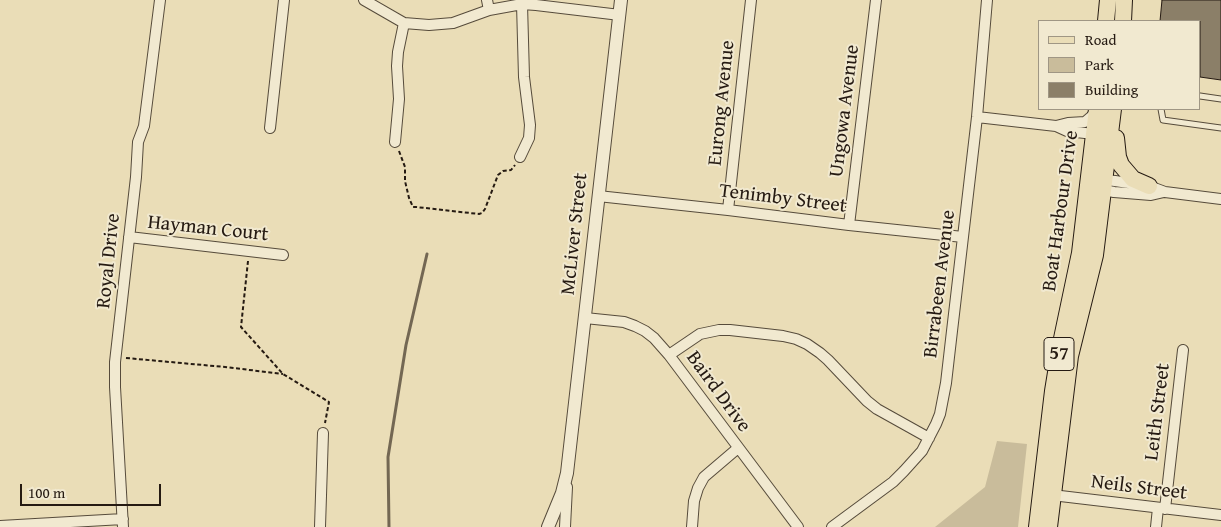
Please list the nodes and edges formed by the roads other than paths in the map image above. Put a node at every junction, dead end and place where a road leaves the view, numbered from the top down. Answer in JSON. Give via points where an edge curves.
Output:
{"nodes":[{"id":1,"x":160,"y":0,"type":"edge"},
{"id":2,"x":284,"y":0,"type":"edge"},
{"id":3,"x":364,"y":0,"type":"edge"},
{"id":4,"x":621,"y":0,"type":"edge"},
{"id":5,"x":751,"y":0,"type":"edge"},
{"id":6,"x":876,"y":0,"type":"edge"},
{"id":7,"x":987,"y":0,"type":"edge"},
{"id":8,"x":1108,"y":0,"type":"edge"},
{"id":9,"x":1124,"y":0,"type":"edge"},
{"id":10,"x":522,"y":4,"type":"junction"},
{"id":11,"x":488,"y":5,"type":"edge"},
{"id":12,"x":620,"y":15,"type":"junction"},
{"id":13,"x":1106,"y":20,"type":"edge"},
{"id":14,"x":1123,"y":20,"type":"edge"},
{"id":15,"x":404,"y":22,"type":"junction"},
{"id":16,"x":1201,"y":96,"type":"edge"},
{"id":17,"x":1221,"y":99,"type":"edge"},
{"id":18,"x":1099,"y":110,"type":"edge"},
{"id":19,"x":1100,"y":110,"type":"edge"},
{"id":20,"x":1113,"y":110,"type":"edge"},
{"id":21,"x":1113,"y":110,"type":"edge"},
{"id":22,"x":1161,"y":110,"type":"edge"},
{"id":23,"x":976,"y":117,"type":"junction"},
{"id":24,"x":1056,"y":126,"type":"junction"},
{"id":25,"x":270,"y":128,"type":"dead end"},
{"id":26,"x":1221,"y":128,"type":"edge"},
{"id":27,"x":1094,"y":134,"type":"junction"},
{"id":28,"x":395,"y":142,"type":"road end"},
{"id":29,"x":520,"y":157,"type":"road end"},
{"id":30,"x":1088,"y":183,"type":"junction"},
{"id":31,"x":1104,"y":185,"type":"junction"},
{"id":32,"x":1149,"y":186,"type":"junction"},
{"id":33,"x":1165,"y":192,"type":"junction"},
{"id":34,"x":598,"y":196,"type":"junction"},
{"id":35,"x":1221,"y":199,"type":"edge"},
{"id":36,"x":728,"y":210,"type":"junction"},
{"id":37,"x":849,"y":225,"type":"junction"},
{"id":38,"x":963,"y":236,"type":"junction"},
{"id":39,"x":129,"y":237,"type":"junction"},
{"id":40,"x":284,"y":254,"type":"dead end"},
{"id":41,"x":585,"y":318,"type":"junction"},
{"id":42,"x":1183,"y":350,"type":"dead end"},
{"id":43,"x":669,"y":355,"type":"junction"},
{"id":44,"x":323,"y":433,"type":"road end"},
{"id":45,"x":929,"y":438,"type":"junction"},
{"id":46,"x":738,"y":448,"type":"junction"},
{"id":47,"x":567,"y":473,"type":"junction"},
{"id":48,"x":1052,"y":495,"type":"junction"},
{"id":49,"x":1162,"y":508,"type":"junction"},
{"id":50,"x":1221,"y":515,"type":"edge"},
{"id":51,"x":123,"y":523,"type":"edge"},
{"id":52,"x":0,"y":526,"type":"edge"},
{"id":53,"x":320,"y":527,"type":"edge"},
{"id":54,"x":548,"y":527,"type":"edge"},
{"id":55,"x":565,"y":527,"type":"edge"},
{"id":56,"x":692,"y":527,"type":"edge"},
{"id":57,"x":798,"y":527,"type":"edge"},
{"id":58,"x":832,"y":527,"type":"edge"},
{"id":59,"x":1037,"y":527,"type":"edge"},
{"id":60,"x":1049,"y":527,"type":"edge"},
{"id":61,"x":1156,"y":527,"type":"edge"}],
"edges":[{"from":1,"to":39,"type":"street","name":"Royal Drive","via":[[144,126],[138,142]]},
{"from":2,"to":25,"type":"street"},
{"from":3,"to":15,"type":"street"},
{"from":4,"to":12,"type":"street","name":"McLiver Street"},
{"from":5,"to":36,"type":"street","name":"Eurong Avenue"},
{"from":6,"to":37,"type":"street","name":"Ungowa Avenue"},
{"from":7,"to":23,"type":"street","name":"Birrabeen Avenue"},
{"from":8,"to":13,"type":"main road"},
{"from":9,"to":14,"type":"main road"},
{"from":10,"to":11,"type":"street"},
{"from":10,"to":12,"type":"street"},
{"from":10,"to":29,"type":"street","via":[[530,125]]},
{"from":11,"to":15,"type":"street","via":[[453,23],[429,26]]},
{"from":12,"to":34,"type":"street","name":"McLiver Street"},
{"from":15,"to":28,"type":"street","via":[[398,52],[399,99]]},
{"from":16,"to":17,"type":"lane"},
{"from":18,"to":24,"type":"street","via":[[1084,122]]},
{"from":19,"to":27,"type":"main road","via":[[1104,124]]},
{"from":20,"to":31,"type":"main road","name":"Boat Harbour Drive","number":"57"},
{"from":21,"to":32,"type":"main road","via":[[1121,165],[1133,179]]},
{"from":22,"to":26,"type":"lane","via":[[1163,120]]},
{"from":23,"to":24,"type":"street"},
{"from":23,"to":38,"type":"street","name":"Birrabeen Avenue"},
{"from":24,"to":27,"type":"street","via":[[1067,132]]},
{"from":27,"to":30,"type":"main road","name":"Boat Harbour Drive","number":"57"},
{"from":30,"to":31,"type":"street"},
{"from":30,"to":59,"type":"main road","name":"Boat Harbour Drive","number":"57","via":[[1080,253],[1053,391]]},
{"from":31,"to":32,"type":"street"},
{"from":31,"to":33,"type":"street","via":[[1151,195]]},
{"from":31,"to":48,"type":"main road","name":"Boat Harbour Drive","number":"57","via":[[1095,255],[1070,356]]},
{"from":32,"to":33,"type":"street"},
{"from":33,"to":35,"type":"street"},
{"from":34,"to":36,"type":"street","name":"Tenimby Street"},
{"from":34,"to":41,"type":"street","name":"McLiver Street"},
{"from":36,"to":37,"type":"street","name":"Tenimby Street"},
{"from":37,"to":38,"type":"street","name":"Tenimby Street"},
{"from":38,"to":45,"type":"street","name":"Birrabeen Avenue","via":[[946,383],[940,414]]},
{"from":39,"to":40,"type":"street","name":"Hayman Court"},
{"from":39,"to":51,"type":"street","name":"Royal Drive","via":[[115,387]]},
{"from":41,"to":43,"type":"street","name":"Baird Drive","via":[[635,326],[654,338]]},
{"from":41,"to":47,"type":"street","name":"McLiver Street"},
{"from":42,"to":49,"type":"street","name":"Leith Street"},
{"from":43,"to":45,"type":"street","via":[[700,334],[719,330],[796,339],[824,356],[877,409]]},
{"from":43,"to":46,"type":"street","name":"Baird Drive"},
{"from":44,"to":53,"type":"street"},
{"from":45,"to":58,"type":"street","name":"Birrabeen Avenue","via":[[922,451],[893,482]]},
{"from":46,"to":56,"type":"street","via":[[704,477],[694,501]]},
{"from":46,"to":57,"type":"street","name":"Baird Drive"},
{"from":47,"to":54,"type":"street","name":"McLiver Street"},
{"from":47,"to":55,"type":"street","name":"McLiver Street"},
{"from":48,"to":49,"type":"street","name":"Neils Street"},
{"from":48,"to":60,"type":"main road","name":"Boat Harbour Drive","number":"57"},
{"from":49,"to":50,"type":"street","name":"Neils Street"},
{"from":49,"to":61,"type":"street","name":"Leith Street"},
{"from":51,"to":52,"type":"street"}]}
